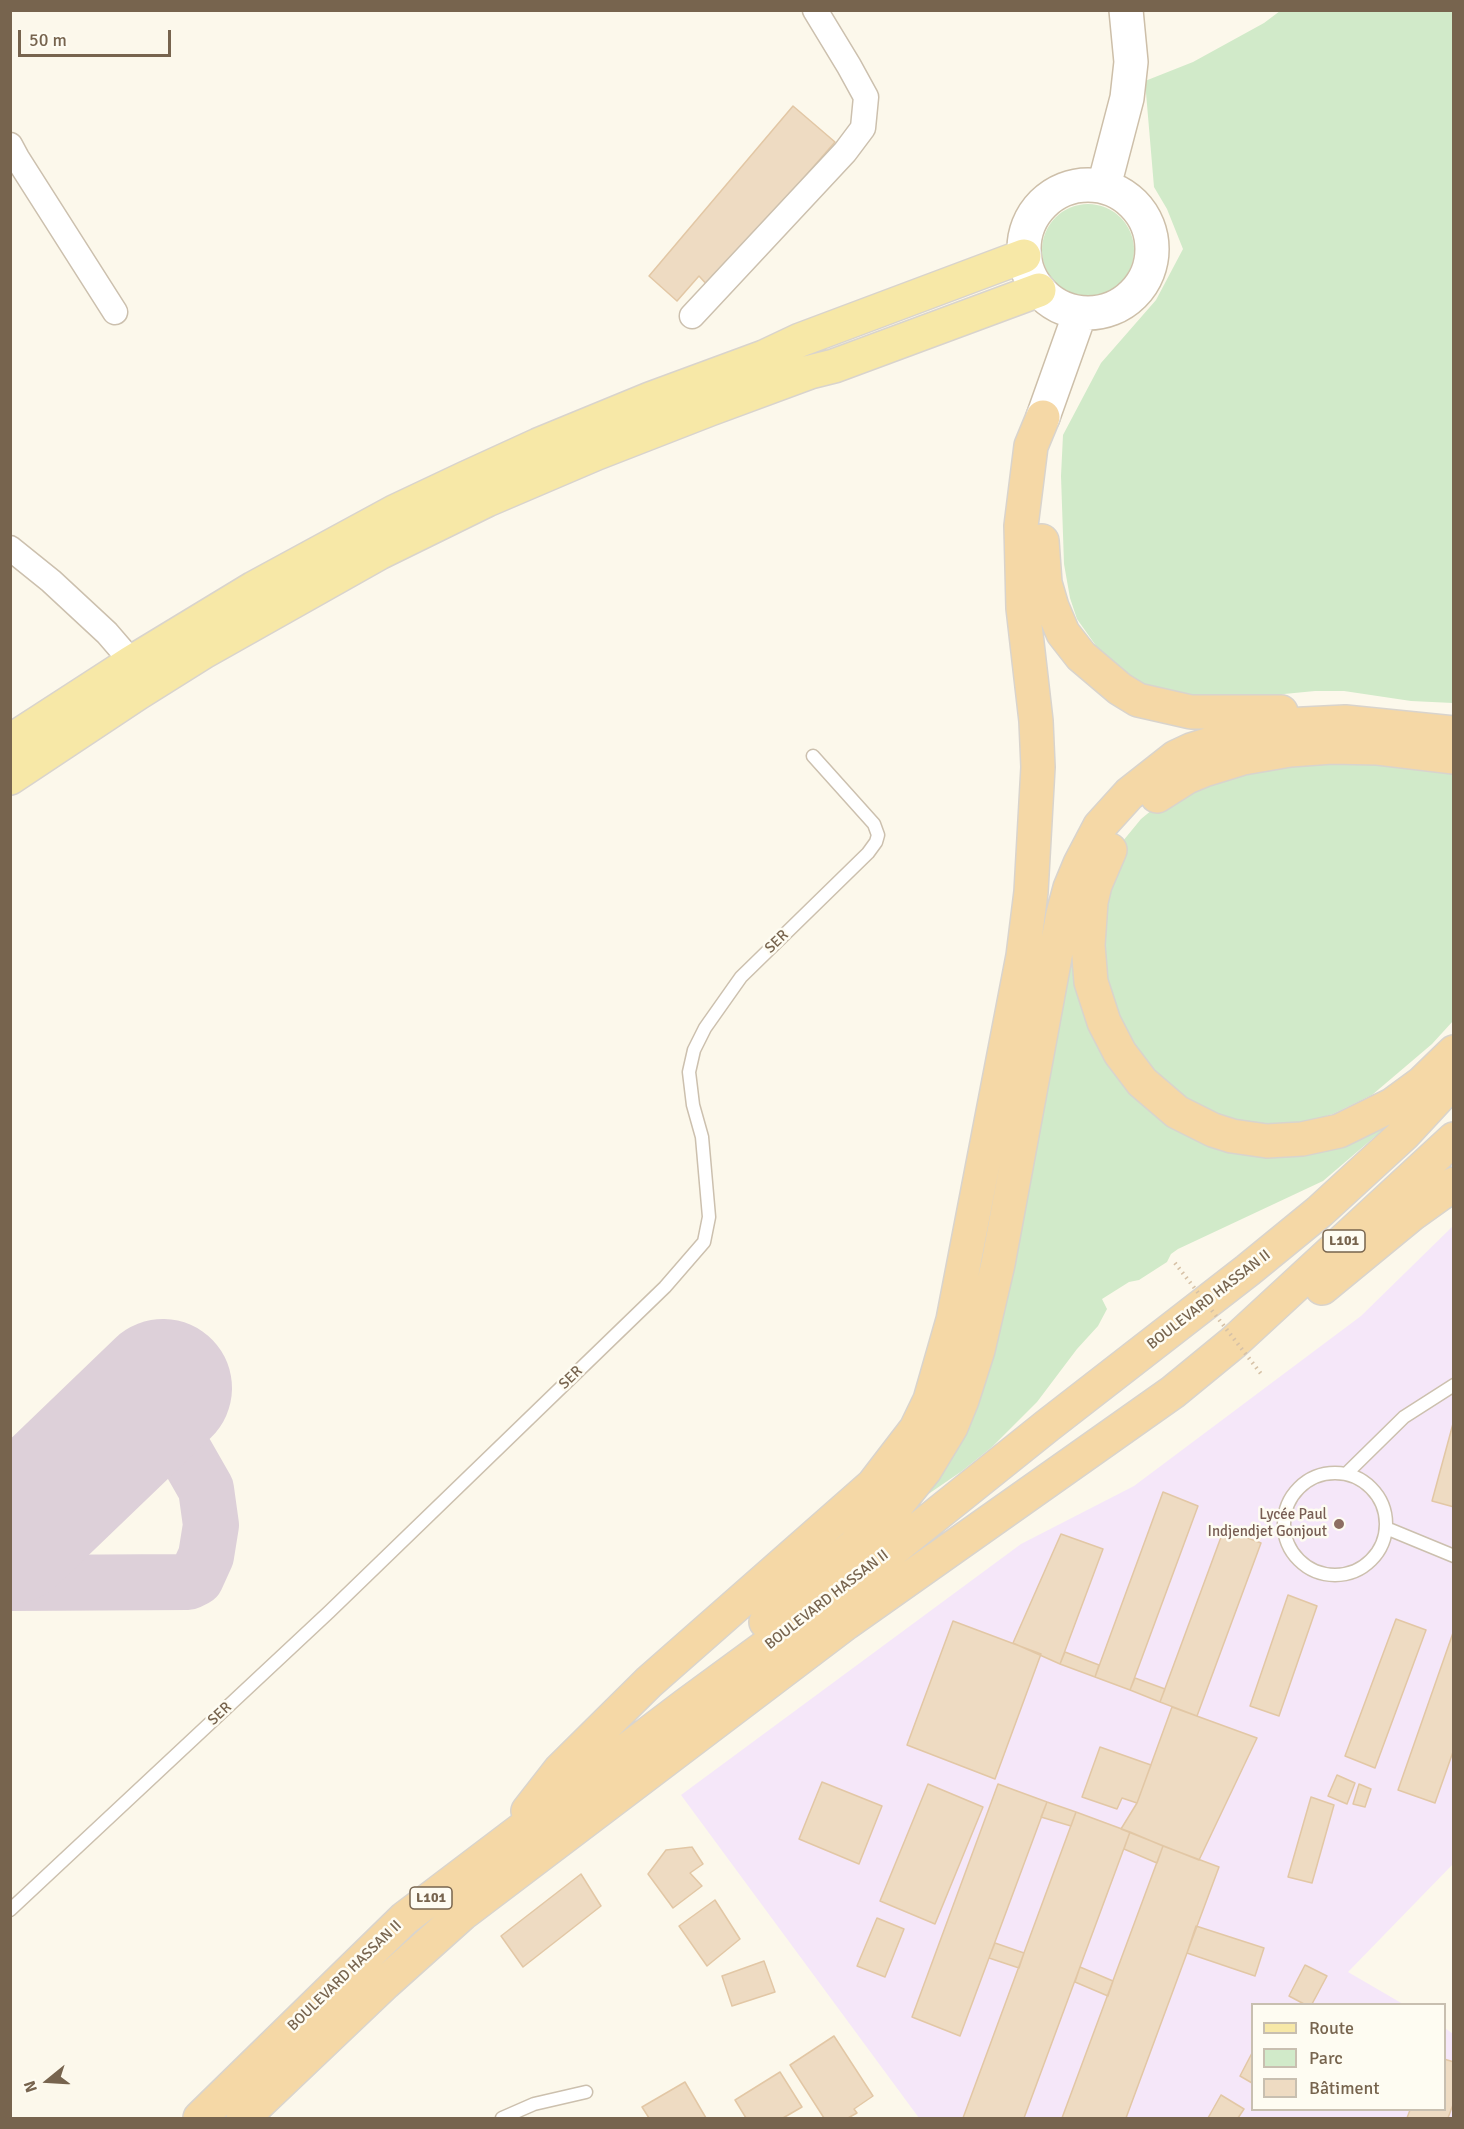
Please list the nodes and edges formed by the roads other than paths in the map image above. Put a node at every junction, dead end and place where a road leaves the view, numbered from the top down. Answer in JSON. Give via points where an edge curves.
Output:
{"nodes":[{"id":1,"x":815,"y":10,"type":"edge"},
{"id":2,"x":1126,"y":10,"type":"edge"},
{"id":3,"x":10,"y":145,"type":"edge"},
{"id":4,"x":1104,"y":186,"type":"junction"},
{"id":5,"x":1024,"y":256,"type":"junction"},
{"id":6,"x":1039,"y":290,"type":"junction"},
{"id":7,"x":115,"y":312,"type":"dead end"},
{"id":8,"x":1080,"y":313,"type":"junction"},
{"id":9,"x":692,"y":316,"type":"dead end"},
{"id":10,"x":1043,"y":417,"type":"junction"},
{"id":11,"x":10,"y":548,"type":"edge"},
{"id":12,"x":132,"y":662,"type":"junction"},
{"id":13,"x":1345,"y":722,"type":"junction"},
{"id":14,"x":1454,"y":733,"type":"edge"},
{"id":15,"x":10,"y":741,"type":"edge"},
{"id":16,"x":813,"y":756,"type":"dead end"},
{"id":17,"x":1454,"y":757,"type":"edge"},
{"id":18,"x":10,"y":778,"type":"edge"},
{"id":19,"x":1454,"y":1052,"type":"edge"},
{"id":20,"x":1454,"y":1080,"type":"edge"},
{"id":21,"x":1454,"y":1139,"type":"edge"},
{"id":22,"x":1454,"y":1184,"type":"edge"},
{"id":23,"x":1234,"y":1342,"type":"junction"},
{"id":24,"x":1454,"y":1385,"type":"edge"},
{"id":25,"x":1347,"y":1473,"type":"junction"},
{"id":26,"x":1386,"y":1528,"type":"junction"},
{"id":27,"x":1454,"y":1556,"type":"edge"},
{"id":28,"x":686,"y":1705,"type":"junction"},
{"id":29,"x":506,"y":1840,"type":"junction"},
{"id":30,"x":10,"y":1910,"type":"edge"},
{"id":31,"x":586,"y":2092,"type":"dead end"},
{"id":32,"x":200,"y":2118,"type":"edge"},
{"id":33,"x":243,"y":2118,"type":"edge"},
{"id":34,"x":502,"y":2118,"type":"edge"}],
"edges":[{"from":1,"to":9,"type":"street","via":[[866,97],[863,128]]},
{"from":2,"to":4,"type":"main road","via":[[1131,62],[1127,98]]},
{"from":3,"to":7,"type":"street"},
{"from":4,"to":5,"type":"main road","via":[[1083,184],[1063,189],[1046,200],[1025,235]]},
{"from":4,"to":8,"type":"main road","via":[[1137,206],[1147,223],[1152,261],[1145,280],[1118,307]]},
{"from":5,"to":6,"type":"main road"},
{"from":5,"to":12,"type":"main road","via":[[650,399],[486,468],[313,555]]},
{"from":6,"to":8,"type":"main road","via":[[1064,309]]},
{"from":6,"to":18,"type":"main road","via":[[710,409],[487,500],[379,553],[205,651]]},
{"from":8,"to":10,"type":"main road"},
{"from":10,"to":13,"type":"highway","via":[[1046,477],[1041,518],[1045,583],[1064,633],[1081,656],[1137,700],[1191,712],[1281,712]]},
{"from":10,"to":29,"type":"highway","via":[[1031,446],[1022,526],[1023,608],[1038,767],[1031,892],[1023,956],[953,1320],[930,1400],[916,1429],[873,1485],[599,1730],[560,1770]]},
{"from":11,"to":12,"type":"street","via":[[107,633]]},
{"from":12,"to":15,"type":"main road"},
{"from":13,"to":14,"type":"highway"},
{"from":13,"to":28,"type":"highway","via":[[1284,725],[1191,750],[1129,794],[1100,826],[1080,864],[1063,914],[998,1264],[978,1350],[951,1427],[925,1470],[896,1506],[711,1668]]},
{"from":16,"to":30,"type":"lane","name":"SER","via":[[874,824],[878,835],[868,853],[741,977],[694,1050],[689,1072],[702,1137],[709,1217],[704,1242],[665,1287],[329,1612]]},
{"from":17,"to":19,"type":"highway","via":[[1378,748],[1321,747],[1243,758],[1187,777],[1135,816],[1112,847],[1095,885],[1088,963],[1097,1003],[1131,1068],[1177,1112],[1232,1136],[1286,1141],[1339,1131],[1392,1105]]},
{"from":20,"to":28,"type":"highway","name":"BOULEVARD HASSAN II","via":[[1404,1134],[1248,1270],[836,1595]]},
{"from":21,"to":23,"type":"highway","name":"BOULEVARD HASSAN II","number":"L101"},
{"from":22,"to":23,"type":"highway","via":[[1285,1316],[1261,1332]]},
{"from":23,"to":33,"type":"highway","name":"BOULEVARD HASSAN II","number":"L101","via":[[1173,1392],[846,1623],[462,1914]]},
{"from":24,"to":25,"type":"lane","via":[[1404,1417]]},
{"from":25,"to":26,"type":"lane","via":[[1372,1488],[1385,1514]]},
{"from":25,"to":26,"type":"lane","via":[[1318,1475],[1305,1482],[1291,1498],[1284,1519],[1285,1533],[1298,1559],[1323,1574],[1352,1572],[1376,1556]]},
{"from":26,"to":27,"type":"lane"},
{"from":28,"to":29,"type":"highway","name":"BOULEVARD HASSAN II","number":"L101"},
{"from":29,"to":32,"type":"highway","name":"BOULEVARD HASSAN II","number":"L101","via":[[405,1918]]},
{"from":31,"to":34,"type":"lane","via":[[534,2104]]}]}
